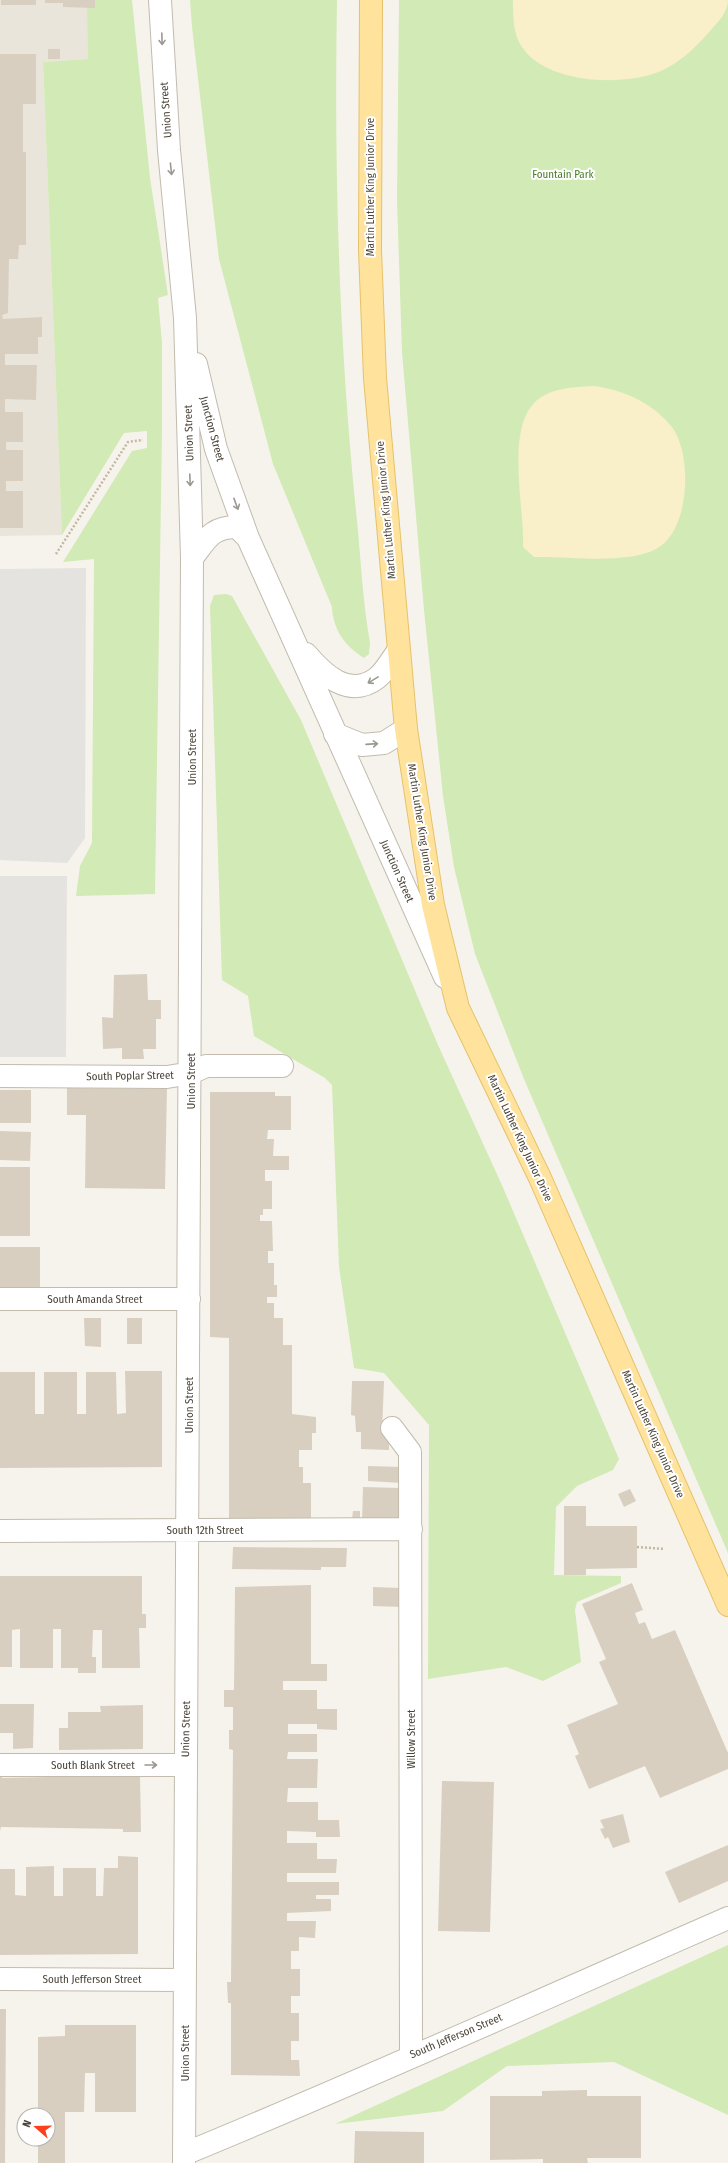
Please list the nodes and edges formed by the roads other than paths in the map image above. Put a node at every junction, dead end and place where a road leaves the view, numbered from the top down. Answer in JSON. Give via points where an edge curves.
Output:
{"nodes":[{"id":1,"x":160,"y":0,"type":"edge"},
{"id":2,"x":371,"y":0,"type":"edge"},
{"id":3,"x":185,"y":318,"type":"junction"},
{"id":4,"x":248,"y":538,"type":"junction"},
{"id":5,"x":192,"y":558,"type":"junction"},
{"id":6,"x":296,"y":643,"type":"junction"},
{"id":7,"x":398,"y":651,"type":"junction"},
{"id":8,"x":406,"y":729,"type":"junction"},
{"id":9,"x":335,"y":734,"type":"junction"},
{"id":10,"x":458,"y":1008,"type":"junction"},
{"id":11,"x":282,"y":1066,"type":"dead end"},
{"id":12,"x":191,"y":1073,"type":"junction"},
{"id":13,"x":0,"y":1076,"type":"edge"},
{"id":14,"x":0,"y":1299,"type":"edge"},
{"id":15,"x":189,"y":1299,"type":"junction"},
{"id":16,"x":392,"y":1428,"type":"dead end"},
{"id":17,"x":411,"y":1529,"type":"junction"},
{"id":18,"x":188,"y":1530,"type":"junction"},
{"id":19,"x":0,"y":1531,"type":"edge"},
{"id":20,"x":728,"y":1605,"type":"edge"},
{"id":21,"x":0,"y":1765,"type":"edge"},
{"id":22,"x":186,"y":1765,"type":"junction"},
{"id":23,"x":728,"y":1918,"type":"edge"},
{"id":24,"x":0,"y":1979,"type":"edge"},
{"id":25,"x":185,"y":1980,"type":"junction"},
{"id":26,"x":411,"y":2056,"type":"junction"},
{"id":27,"x":184,"y":2159,"type":"edge"}],
"edges":[{"from":1,"to":3,"type":"street","name":"Union Street","one_way":true,"via":[[169,150]]},
{"from":2,"to":7,"type":"main road","name":"Martin Luther King Junior Drive","via":[[370,250],[375,378]]},
{"from":3,"to":4,"type":"street","name":"Junction Street","one_way":true,"via":[[216,449]]},
{"from":3,"to":5,"type":"street","name":"Union Street","one_way":true},
{"from":4,"to":5,"type":"street","name":"Junction Street","via":[[237,527],[222,527],[208,537]]},
{"from":4,"to":6,"type":"street","name":"Junction Street"},
{"from":5,"to":12,"type":"street","name":"Union Street"},
{"from":7,"to":6,"type":"street","name":"Junction Street","one_way":true,"via":[[377,678],[360,686],[339,684],[322,672]]},
{"from":6,"to":9,"type":"street","name":"Junction Street"},
{"from":7,"to":8,"type":"main road","name":"Martin Luther King Junior Drive"},
{"from":9,"to":8,"type":"street","one_way":true,"via":[[362,745],[384,743]]},
{"from":8,"to":10,"type":"main road","name":"Martin Luther King Junior Drive","via":[[433,905]]},
{"from":9,"to":10,"type":"street","name":"Junction Street"},
{"from":10,"to":20,"type":"main road","name":"Martin Luther King Junior Drive","via":[[540,1178]]},
{"from":11,"to":12,"type":"street","name":"South Poplar Street","via":[[206,1066]]},
{"from":12,"to":13,"type":"street","name":"South Poplar Street","via":[[167,1077]]},
{"from":12,"to":15,"type":"street","name":"Union Street"},
{"from":14,"to":15,"type":"street","name":"South Amanda Street"},
{"from":15,"to":18,"type":"street","name":"Union Street"},
{"from":16,"to":17,"type":"street","name":"Willow Street","via":[[410,1452]]},
{"from":17,"to":18,"type":"street","name":"South 12th Street"},
{"from":17,"to":26,"type":"street","name":"Willow Street"},
{"from":18,"to":19,"type":"street","name":"South 12th Street"},
{"from":18,"to":22,"type":"street","name":"Union Street"},
{"from":21,"to":22,"type":"street","name":"South Blank Street","one_way":true},
{"from":22,"to":25,"type":"street","name":"Union Street"},
{"from":23,"to":26,"type":"street","name":"South Jefferson Street"},
{"from":24,"to":25,"type":"street","name":"South Jefferson Street"},
{"from":25,"to":27,"type":"street","name":"Union Street"},
{"from":26,"to":27,"type":"street","name":"South Jefferson Street"}]}
